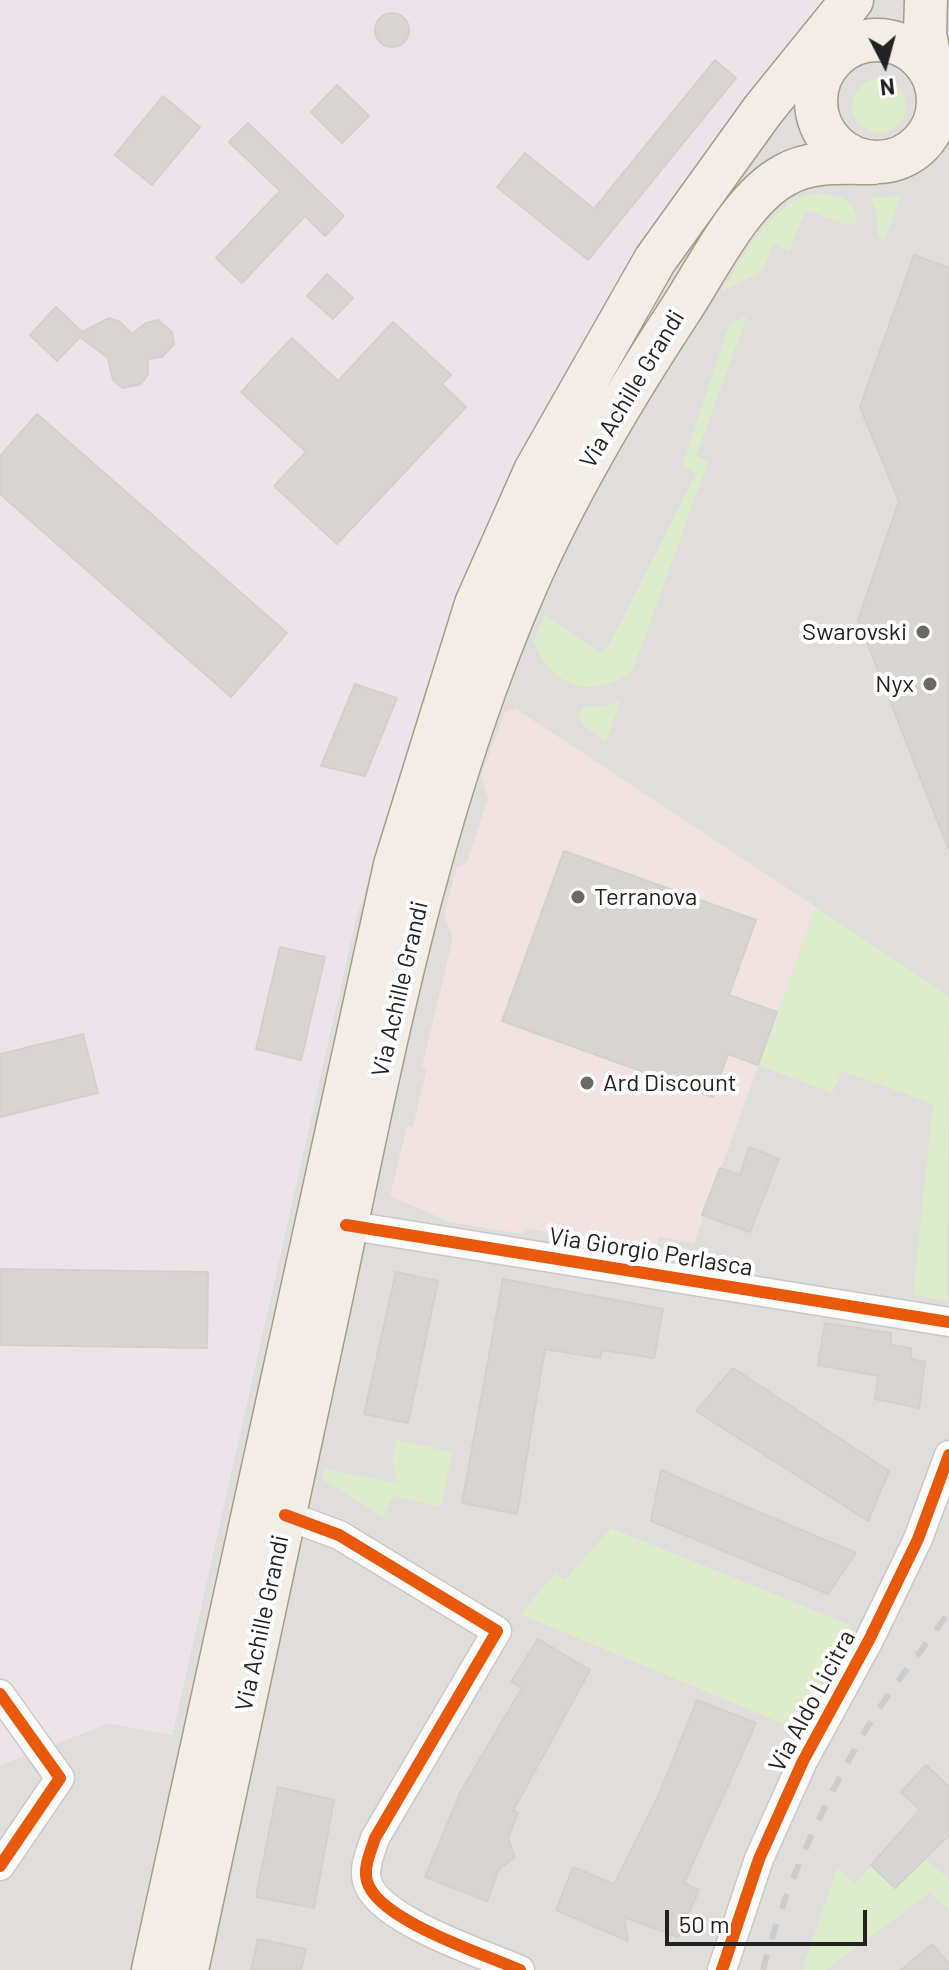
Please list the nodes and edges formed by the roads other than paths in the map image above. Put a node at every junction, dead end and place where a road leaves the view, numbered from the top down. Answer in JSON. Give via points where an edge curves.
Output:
{"nodes":[{"id":1,"x":852,"y":0,"type":"edge"},
{"id":2,"x":877,"y":0,"type":"edge"},
{"id":3,"x":926,"y":0,"type":"edge"},
{"id":4,"x":838,"y":53,"type":"junction"},
{"id":5,"x":933,"y":75,"type":"junction"},
{"id":6,"x":873,"y":163,"type":"junction"},
{"id":7,"x":459,"y":660,"type":"junction"},
{"id":8,"x":346,"y":1225,"type":"junction"},
{"id":9,"x":949,"y":1322,"type":"edge"},
{"id":10,"x":949,"y":1455,"type":"edge"},
{"id":11,"x":285,"y":1515,"type":"junction"},
{"id":12,"x":0,"y":1694,"type":"edge"},
{"id":13,"x":0,"y":1866,"type":"edge"},
{"id":14,"x":153,"y":1970,"type":"edge"},
{"id":15,"x":187,"y":1970,"type":"edge"},
{"id":16,"x":520,"y":1970,"type":"edge"},
{"id":17,"x":722,"y":1970,"type":"edge"}],
"edges":[{"from":1,"to":7,"type":"main road","name":"Via Achille Grandi","via":[[763,110],[655,260],[535,471],[476,604]]},
{"from":2,"to":4,"type":"main road","name":"Via Achille Grandi"},
{"from":3,"to":5,"type":"main road","via":[[925,34]]},
{"from":4,"to":5,"type":"main road","via":[[858,42],[893,42],[923,60]]},
{"from":4,"to":6,"type":"main road","via":[[822,72],[816,112],[836,147]]},
{"from":4,"to":7,"type":"main road","name":"Via Achille Grandi","via":[[803,83],[683,247],[641,314],[552,473]]},
{"from":5,"to":6,"type":"main road","via":[[939,104],[930,132],[910,153]]},
{"from":6,"to":8,"type":"main road","name":"Via Achille Grandi","via":[[821,164],[789,172],[763,189],[661,339],[579,476],[527,583],[460,764],[422,892]]},
{"from":7,"to":14,"type":"main road","name":"Via Achille Grandi","via":[[395,865]]},
{"from":8,"to":9,"type":"street","name":"Via Giorgio Perlasca"},
{"from":8,"to":11,"type":"main road","name":"Via Achille Grandi"},
{"from":10,"to":17,"type":"street","name":"Via Aldo Licitra","via":[[918,1539],[803,1761],[759,1859]]},
{"from":11,"to":15,"type":"main road","name":"Via Achille Grandi"},
{"from":11,"to":16,"type":"street","via":[[339,1535],[497,1631],[375,1838],[367,1881],[379,1901],[398,1915]]},
{"from":12,"to":13,"type":"street","via":[[60,1778]]}]}
